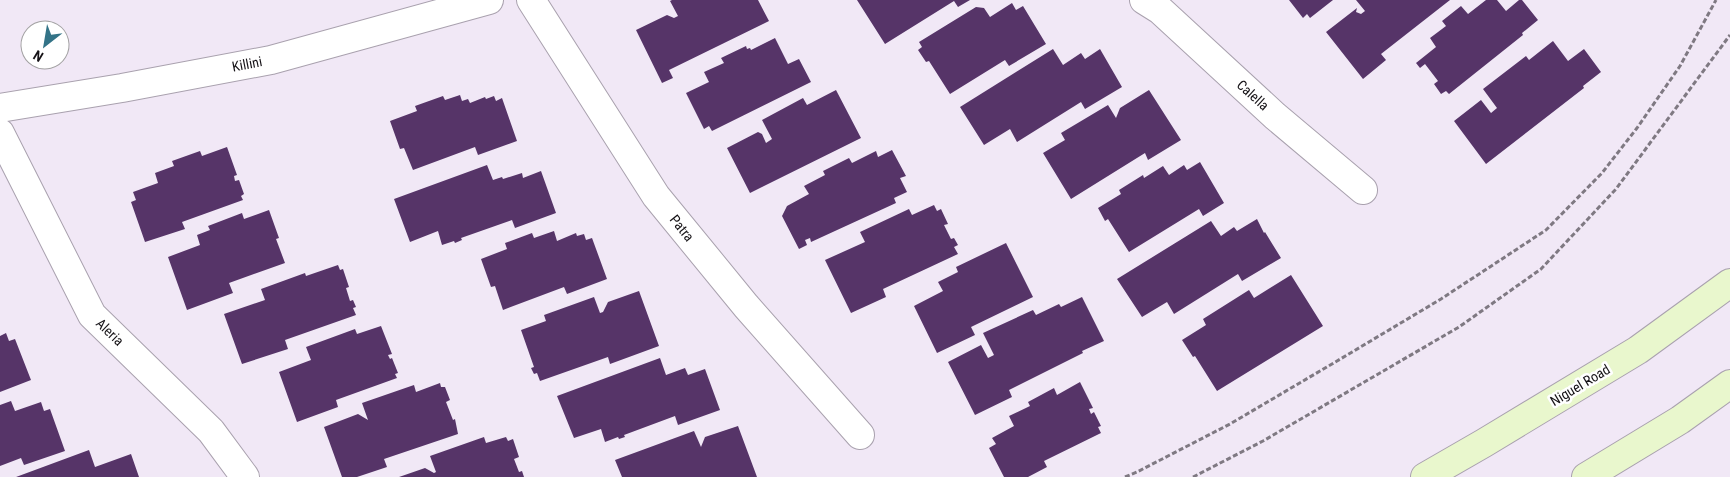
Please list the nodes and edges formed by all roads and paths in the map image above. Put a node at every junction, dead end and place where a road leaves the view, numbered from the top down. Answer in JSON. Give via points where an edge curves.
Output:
{"nodes":[{"id":1,"x":489,"y":0,"type":"edge"},
{"id":2,"x":530,"y":0,"type":"edge"},
{"id":3,"x":1144,"y":0,"type":"edge"},
{"id":4,"x":1716,"y":0,"type":"edge"},
{"id":5,"x":1730,"y":35,"type":"edge"},
{"id":6,"x":0,"y":108,"type":"edge"},
{"id":7,"x":0,"y":133,"type":"edge"},
{"id":8,"x":1362,"y":190,"type":"dead end"},
{"id":9,"x":1730,"y":283,"type":"edge"},
{"id":10,"x":1730,"y":384,"type":"edge"},
{"id":11,"x":860,"y":435,"type":"dead end"},
{"id":12,"x":245,"y":477,"type":"edge"},
{"id":13,"x":1125,"y":477,"type":"edge"},
{"id":14,"x":1193,"y":477,"type":"edge"},
{"id":15,"x":1424,"y":477,"type":"edge"},
{"id":16,"x":1586,"y":477,"type":"edge"}],
"edges":[{"from":1,"to":6,"type":"street","name":"Killini","via":[[272,60]]},
{"from":2,"to":11,"type":"street","name":"Patra","via":[[656,196],[746,306]]},
{"from":3,"to":8,"type":"street","name":"Calella","via":[[1160,10],[1275,116]]},
{"from":4,"to":13,"type":"path","via":[[1680,66],[1637,128],[1602,173],[1546,230],[1441,299],[1230,424]]},
{"from":5,"to":14,"type":"path","via":[[1616,189],[1541,269],[1459,328],[1263,441]]},
{"from":7,"to":12,"type":"street","name":"Aleria","via":[[92,315],[212,431]]},
{"from":9,"to":15,"type":"main road","name":"Niguel Road","via":[[1638,350]]},
{"from":10,"to":16,"type":"main road","via":[[1680,420]]}]}
